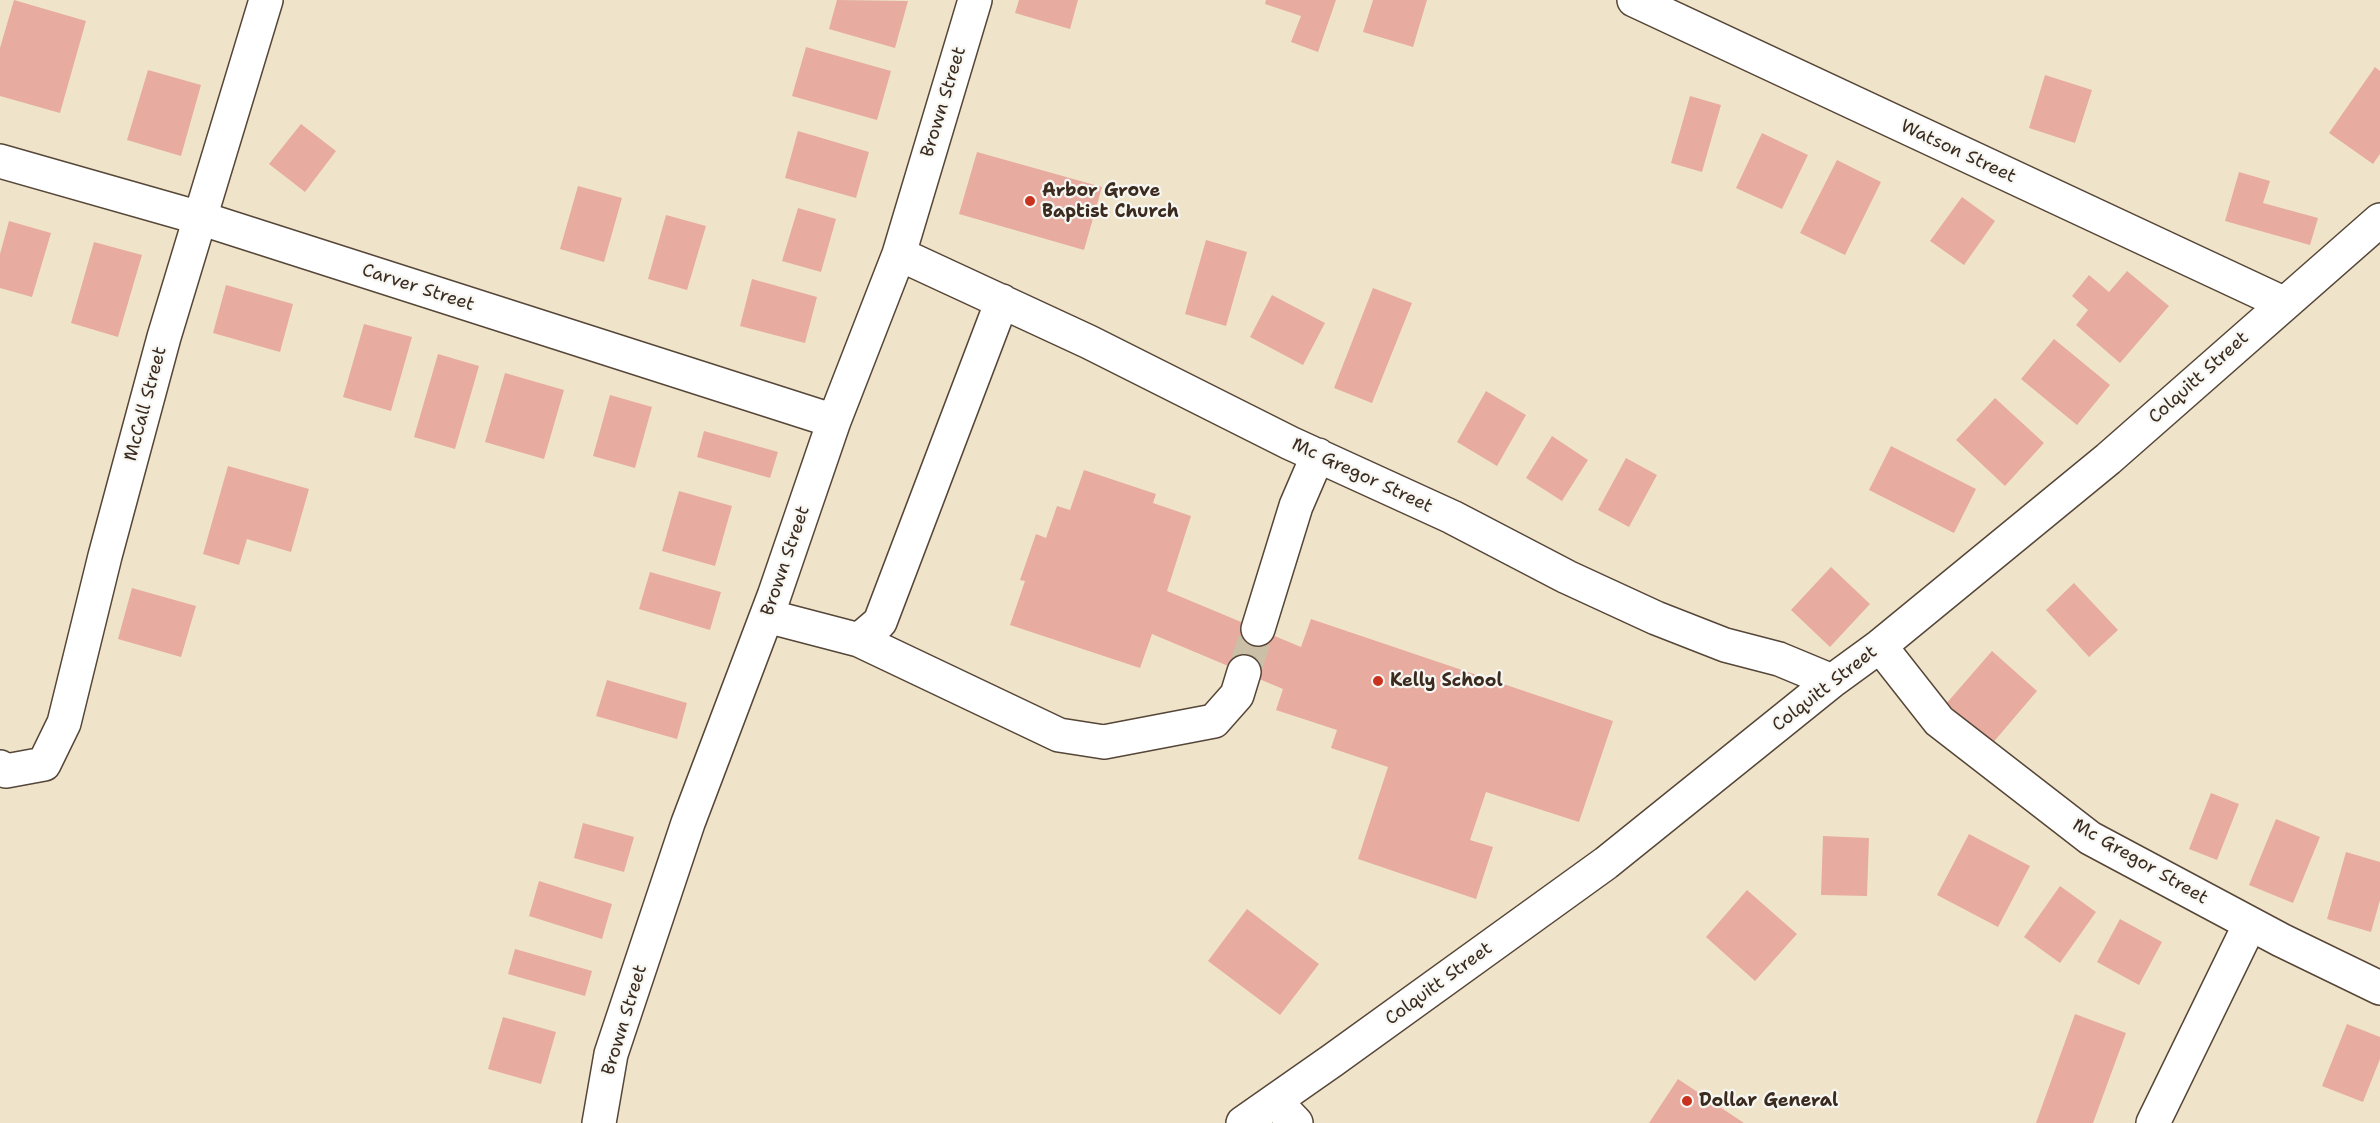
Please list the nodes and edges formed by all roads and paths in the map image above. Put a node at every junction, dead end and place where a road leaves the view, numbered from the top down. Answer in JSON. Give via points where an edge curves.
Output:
{"nodes":[{"id":1,"x":266,"y":0,"type":"edge"},
{"id":2,"x":975,"y":0,"type":"edge"},
{"id":3,"x":1634,"y":0,"type":"edge"},
{"id":4,"x":0,"y":160,"type":"edge"},
{"id":5,"x":200,"y":218,"type":"junction"},
{"id":6,"x":2380,"y":220,"type":"edge"},
{"id":7,"x":898,"y":254,"type":"junction"},
{"id":8,"x":1002,"y":301,"type":"junction"},
{"id":9,"x":2283,"y":303,"type":"junction"},
{"id":10,"x":834,"y":421,"type":"junction"},
{"id":11,"x":1318,"y":455,"type":"junction"},
{"id":12,"x":767,"y":616,"type":"junction"},
{"id":13,"x":1257,"y":629,"type":"tunnel mouth"},
{"id":14,"x":859,"y":640,"type":"junction"},
{"id":15,"x":1880,"y":646,"type":"junction"},
{"id":16,"x":1244,"y":672,"type":"tunnel mouth"},
{"id":17,"x":1832,"y":681,"type":"junction"},
{"id":18,"x":0,"y":767,"type":"edge"},
{"id":19,"x":2250,"y":924,"type":"junction"},
{"id":20,"x":2380,"y":988,"type":"edge"},
{"id":21,"x":1285,"y":1112,"type":"edge"},
{"id":22,"x":599,"y":1123,"type":"edge"},
{"id":23,"x":1243,"y":1123,"type":"edge"},
{"id":24,"x":2153,"y":1123,"type":"edge"}],
"edges":[{"from":1,"to":5,"type":"street","name":"McCall Street"},
{"from":2,"to":7,"type":"street","name":"Brown Street"},
{"from":3,"to":9,"type":"street","name":"Watson Street"},
{"from":4,"to":5,"type":"street","name":"Carver Street"},
{"from":5,"to":10,"type":"street","name":"Carver Street"},
{"from":5,"to":18,"type":"street","name":"McCall Street","via":[[114,521],[64,723],[44,764],[6,771]]},
{"from":6,"to":9,"type":"street","name":"Colquitt Street"},
{"from":7,"to":8,"type":"street","name":"Mc Gregor Street"},
{"from":7,"to":10,"type":"street","name":"Brown Street"},
{"from":8,"to":11,"type":"street","name":"Mc Gregor Street"},
{"from":8,"to":14,"type":"street","via":[[880,622]]},
{"from":9,"to":15,"type":"street","name":"Colquitt Street","via":[[2108,459]]},
{"from":10,"to":12,"type":"street","name":"Brown Street"},
{"from":11,"to":13,"type":"street","via":[[1296,506]]},
{"from":11,"to":17,"type":"street","name":"Mc Gregor Street","via":[[1656,618]]},
{"from":12,"to":14,"type":"street"},
{"from":12,"to":22,"type":"street","name":"Brown Street","via":[[688,823],[611,1054]]},
{"from":14,"to":16,"type":"street","via":[[1059,735],[1104,742],[1214,721],[1237,695]]},
{"from":15,"to":17,"type":"street","name":"Colquitt Street"},
{"from":15,"to":19,"type":"street","name":"Mc Gregor Street","via":[[1939,721],[2090,838]]},
{"from":17,"to":21,"type":"street","name":"Colquitt Street"},
{"from":19,"to":20,"type":"street","name":"Mc Gregor Street"},
{"from":19,"to":24,"type":"street"},
{"from":21,"to":23,"type":"street","name":"Colquitt Street"}]}
